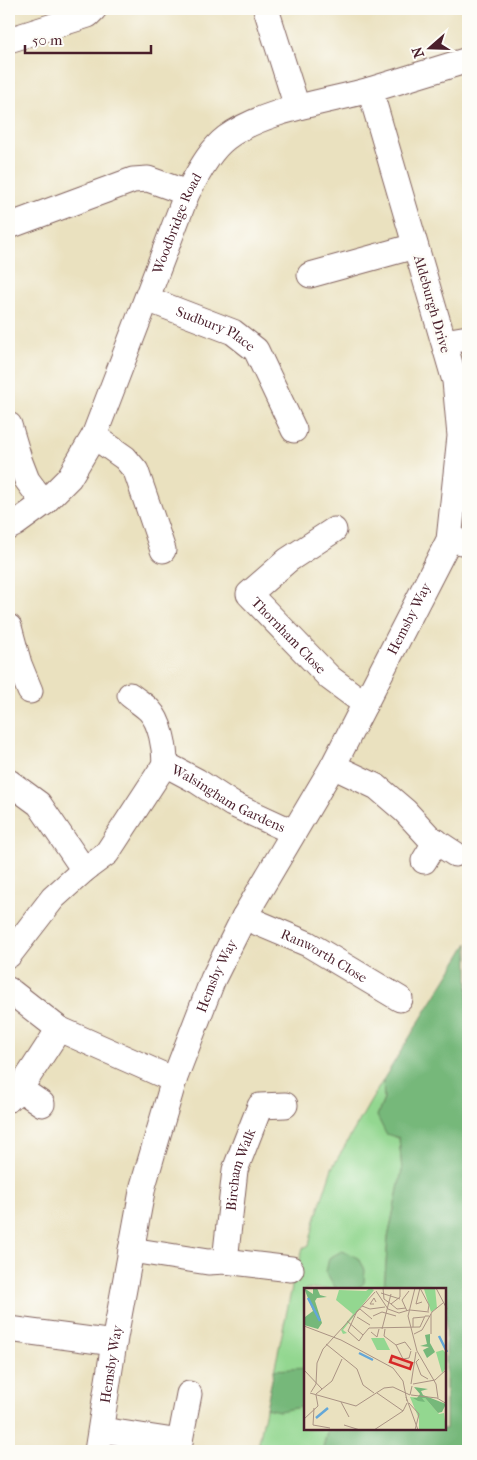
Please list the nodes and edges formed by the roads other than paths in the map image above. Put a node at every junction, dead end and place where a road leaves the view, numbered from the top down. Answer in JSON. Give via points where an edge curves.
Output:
{"nodes":[{"id":1,"x":94,"y":9,"type":"edge"},
{"id":2,"x":266,"y":9,"type":"edge"},
{"id":3,"x":9,"y":40,"type":"edge"},
{"id":4,"x":468,"y":60,"type":"edge"},
{"id":5,"x":370,"y":90,"type":"junction"},
{"id":6,"x":296,"y":107,"type":"junction"},
{"id":7,"x":187,"y":193,"type":"junction"},
{"id":8,"x":9,"y":226,"type":"edge"},
{"id":9,"x":415,"y":246,"type":"junction"},
{"id":10,"x":310,"y":276,"type":"dead end"},
{"id":11,"x":147,"y":299,"type":"junction"},
{"id":12,"x":468,"y":338,"type":"edge"},
{"id":13,"x":444,"y":342,"type":"junction"},
{"id":14,"x":9,"y":425,"type":"edge"},
{"id":15,"x":294,"y":430,"type":"dead end"},
{"id":16,"x":94,"y":436,"type":"junction"},
{"id":17,"x":44,"y":503,"type":"junction"},
{"id":18,"x":9,"y":527,"type":"edge"},
{"id":19,"x":334,"y":530,"type":"dead end"},
{"id":20,"x":458,"y":542,"type":"edge"},
{"id":21,"x":162,"y":550,"type":"dead end"},
{"id":22,"x":9,"y":627,"type":"edge"},
{"id":23,"x":30,"y":691,"type":"dead end"},
{"id":24,"x":130,"y":695,"type":"dead end"},
{"id":25,"x":365,"y":704,"type":"junction"},
{"id":26,"x":165,"y":764,"type":"junction"},
{"id":27,"x":333,"y":766,"type":"junction"},
{"id":28,"x":9,"y":782,"type":"edge"},
{"id":29,"x":293,"y":832,"type":"junction"},
{"id":30,"x":438,"y":852,"type":"dead end"},
{"id":31,"x":84,"y":870,"type":"junction"},
{"id":32,"x":244,"y":917,"type":"junction"},
{"id":33,"x":9,"y":955,"type":"edge"},
{"id":34,"x":9,"y":990,"type":"edge"},
{"id":35,"x":400,"y":999,"type":"dead end"},
{"id":36,"x":59,"y":1029,"type":"junction"},
{"id":37,"x":174,"y":1080,"type":"junction"},
{"id":38,"x":14,"y":1094,"type":"edge"},
{"id":39,"x":42,"y":1104,"type":"dead end"},
{"id":40,"x":285,"y":1105,"type":"dead end"},
{"id":41,"x":131,"y":1250,"type":"junction"},
{"id":42,"x":225,"y":1261,"type":"junction"},
{"id":43,"x":291,"y":1269,"type":"dead end"},
{"id":44,"x":9,"y":1329,"type":"edge"},
{"id":45,"x":114,"y":1343,"type":"junction"},
{"id":46,"x":189,"y":1394,"type":"dead end"},
{"id":47,"x":99,"y":1441,"type":"edge"},
{"id":48,"x":179,"y":1447,"type":"edge"}],
"edges":[{"from":1,"to":3,"type":"street","via":[[88,15]]},
{"from":2,"to":6,"type":"street"},
{"from":4,"to":5,"type":"street","name":"Woodbridge Road"},
{"from":5,"to":6,"type":"street","name":"Woodbridge Road"},
{"from":5,"to":9,"type":"street","name":"Aldeburgh Drive"},
{"from":6,"to":7,"type":"street","name":"Woodbridge Road","via":[[248,124],[225,138],[206,161]]},
{"from":7,"to":8,"type":"street","via":[[148,179],[133,180]]},
{"from":7,"to":11,"type":"street","name":"Woodbridge Road"},
{"from":9,"to":10,"type":"street","name":"Aldeburgh Drive"},
{"from":9,"to":13,"type":"street","name":"Aldeburgh Drive"},
{"from":11,"to":15,"type":"street","name":"Sudbury Place","via":[[233,332],[256,350]]},
{"from":11,"to":16,"type":"street","name":"Woodbridge Road"},
{"from":12,"to":13,"type":"street"},
{"from":13,"to":20,"type":"street","name":"Aldeburgh Drive","via":[[455,381],[460,436]]},
{"from":14,"to":17,"type":"street","via":[[27,480]]},
{"from":16,"to":17,"type":"street","name":"Woodbridge Road","via":[[69,478]]},
{"from":16,"to":21,"type":"street","via":[[125,458],[136,471]]},
{"from":17,"to":18,"type":"street","name":"Woodbridge Road"},
{"from":19,"to":25,"type":"street","name":"Thornham Close","via":[[288,560],[244,600],[330,678]]},
{"from":20,"to":25,"type":"street","name":"Hemsby Way"},
{"from":22,"to":23,"type":"street","via":[[30,661]]},
{"from":24,"to":26,"type":"street","name":"Walsingham Gardens","via":[[151,712],[160,731]]},
{"from":25,"to":27,"type":"street","name":"Hemsby Way"},
{"from":26,"to":29,"type":"street","name":"Walsingham Gardens","via":[[232,804]]},
{"from":26,"to":31,"type":"street","name":"Walsingham Gardens","via":[[107,853]]},
{"from":27,"to":29,"type":"street","name":"Hemsby Way"},
{"from":27,"to":30,"type":"street","via":[[377,787],[405,811]]},
{"from":28,"to":31,"type":"street","via":[[39,804]]},
{"from":29,"to":32,"type":"street","name":"Hemsby Way"},
{"from":31,"to":33,"type":"street","name":"Walsingham Gardens","via":[[53,898]]},
{"from":32,"to":35,"type":"street","name":"Ranworth Close","via":[[308,944]]},
{"from":32,"to":37,"type":"street","name":"Hemsby Way","via":[[213,980]]},
{"from":34,"to":36,"type":"street"},
{"from":36,"to":37,"type":"street"},
{"from":36,"to":38,"type":"street"},
{"from":37,"to":41,"type":"street","name":"Hemsby Way","via":[[143,1186]]},
{"from":38,"to":39,"type":"street"},
{"from":40,"to":42,"type":"street","name":"Bircham Walk","via":[[260,1106],[235,1170]]},
{"from":41,"to":42,"type":"street","via":[[208,1262]]},
{"from":41,"to":45,"type":"street","name":"Hemsby Way"},
{"from":42,"to":43,"type":"street"},
{"from":44,"to":45,"type":"street"},
{"from":45,"to":47,"type":"street","name":"Hemsby Way"},
{"from":46,"to":48,"type":"street"},
{"from":47,"to":48,"type":"street"}]}
